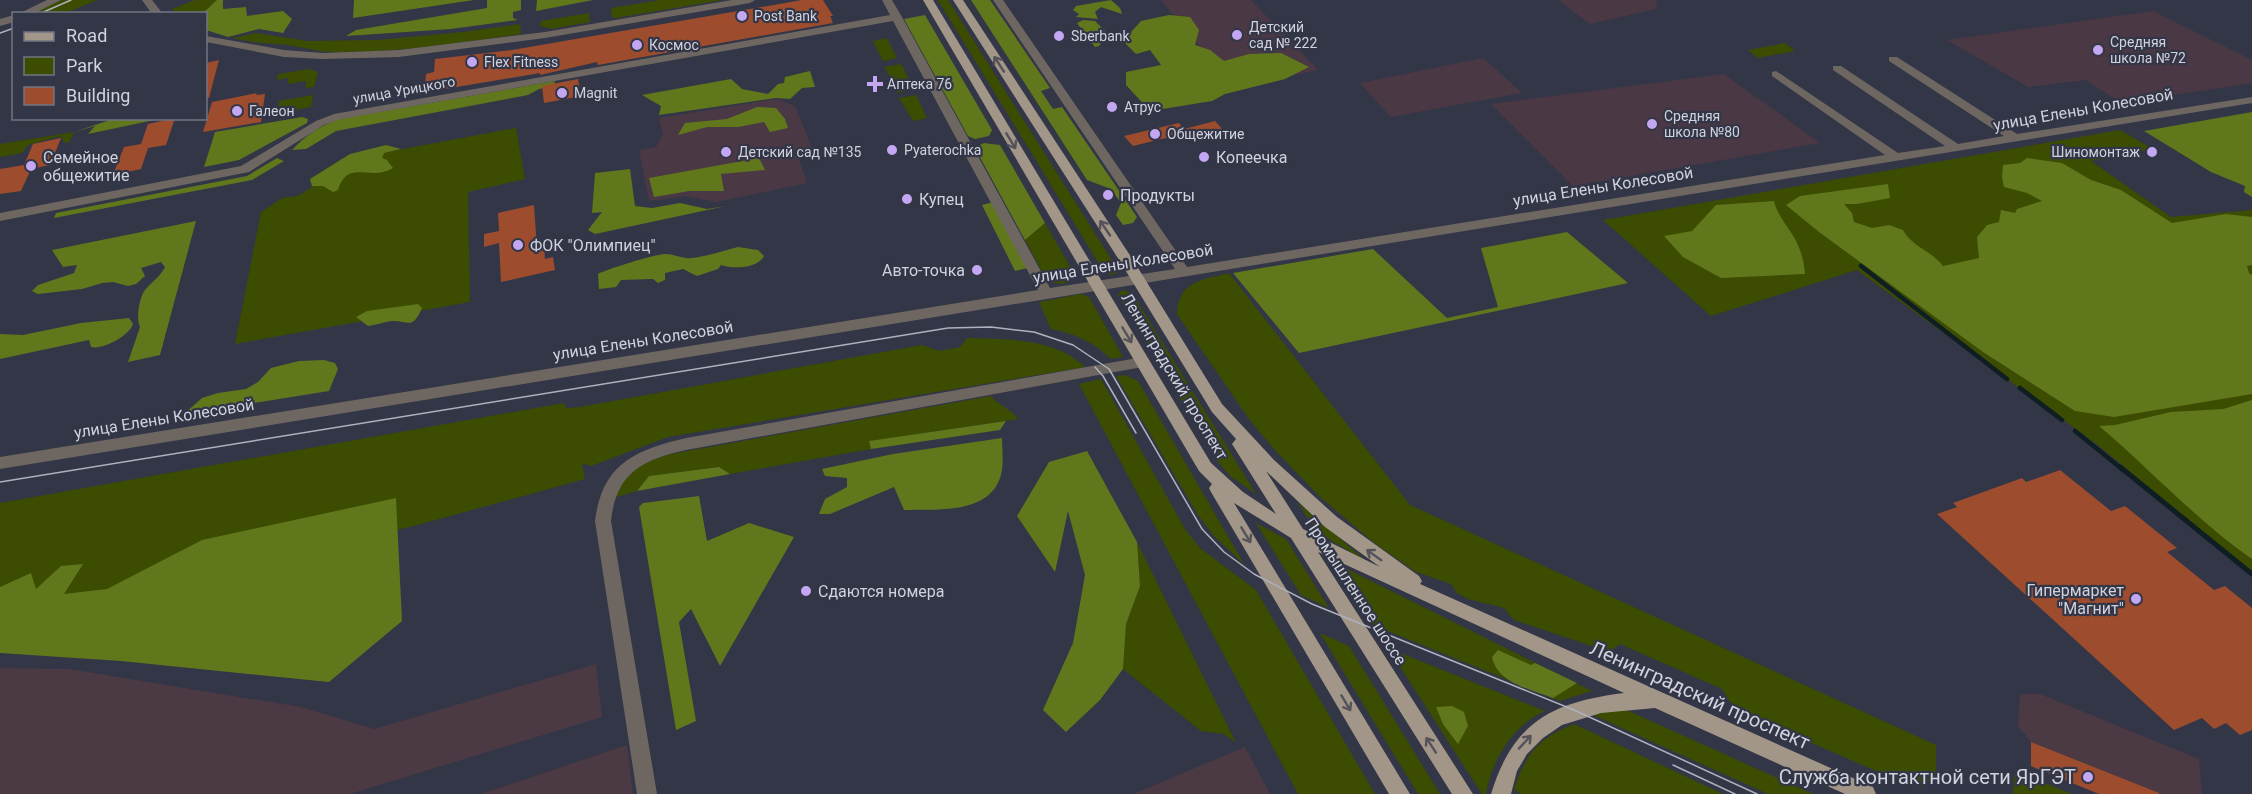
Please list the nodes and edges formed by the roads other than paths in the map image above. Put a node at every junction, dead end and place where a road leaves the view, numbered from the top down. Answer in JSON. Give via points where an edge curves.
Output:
{"nodes":[{"id":1,"x":56,"y":0,"type":"edge"},
{"id":2,"x":147,"y":0,"type":"edge"},
{"id":3,"x":750,"y":0,"type":"edge"},
{"id":4,"x":887,"y":0,"type":"edge"},
{"id":5,"x":928,"y":0,"type":"edge"},
{"id":6,"x":958,"y":0,"type":"edge"},
{"id":7,"x":998,"y":0,"type":"edge"},
{"id":8,"x":28,"y":12,"type":"edge"},
{"id":9,"x":156,"y":12,"type":"edge"},
{"id":10,"x":897,"y":17,"type":"junction"},
{"id":11,"x":207,"y":39,"type":"edge"},
{"id":12,"x":1893,"y":59,"type":"dead end"},
{"id":13,"x":1837,"y":68,"type":"dead end"},
{"id":14,"x":1776,"y":74,"type":"dead end"},
{"id":15,"x":2252,"y":100,"type":"edge"},
{"id":16,"x":2016,"y":139,"type":"junction"},
{"id":17,"x":1956,"y":148,"type":"junction"},
{"id":18,"x":1897,"y":158,"type":"junction"},
{"id":19,"x":0,"y":217,"type":"edge"},
{"id":20,"x":1183,"y":271,"type":"junction"},
{"id":21,"x":1136,"y":278,"type":"junction"},
{"id":22,"x":1097,"y":285,"type":"junction"},
{"id":23,"x":1046,"y":293,"type":"junction"},
{"id":24,"x":1143,"y":362,"type":"junction"},
{"id":25,"x":1217,"y":408,"type":"junction"},
{"id":26,"x":0,"y":463,"type":"edge"},
{"id":27,"x":1205,"y":467,"type":"junction"},
{"id":28,"x":1296,"y":533,"type":"junction"},
{"id":29,"x":1515,"y":637,"type":"junction"},
{"id":30,"x":1658,"y":702,"type":"junction"},
{"id":31,"x":647,"y":794,"type":"edge"},
{"id":32,"x":1400,"y":794,"type":"edge"},
{"id":33,"x":1462,"y":794,"type":"edge"},
{"id":34,"x":1501,"y":794,"type":"edge"},
{"id":35,"x":1866,"y":794,"type":"edge"}],
"edges":[{"from":1,"to":8,"type":"street"},
{"from":2,"to":9,"type":"street"},
{"from":3,"to":11,"type":"street","name":"улица Урицкого","via":[[444,50],[335,58],[262,51]]},
{"from":4,"to":10,"type":"street"},
{"from":5,"to":22,"type":"main road","name":"Ленинградский проспект","one_way":true},
{"from":21,"to":6,"type":"main road","name":"Ленинградский проспект","one_way":true},
{"from":7,"to":20,"type":"street"},
{"from":10,"to":19,"type":"street","name":"улица Урицкого","via":[[338,116],[245,169]]},
{"from":10,"to":23,"type":"street"},
{"from":12,"to":16,"type":"street"},
{"from":13,"to":17,"type":"street"},
{"from":14,"to":18,"type":"street"},
{"from":15,"to":16,"type":"street","name":"улица Елены Колесовой"},
{"from":16,"to":17,"type":"street","name":"улица Елены Колесовой"},
{"from":17,"to":18,"type":"street","name":"улица Елены Колесовой"},
{"from":18,"to":20,"type":"street","name":"улица Елены Колесовой"},
{"from":20,"to":21,"type":"street","name":"улица Елены Колесовой"},
{"from":21,"to":22,"type":"street","name":"улица Елены Колесовой"},
{"from":21,"to":25,"type":"main road","name":"Ленинградский проспект"},
{"from":22,"to":23,"type":"street","name":"улица Елены Колесовой"},
{"from":22,"to":24,"type":"main road","name":"Ленинградский проспект","one_way":true},
{"from":23,"to":26,"type":"street","name":"улица Елены Колесовой"},
{"from":24,"to":27,"type":"main road","name":"Ленинградский проспект"},
{"from":24,"to":31,"type":"street","via":[[686,444],[652,452],[628,466],[612,484],[603,521]]},
{"from":25,"to":28,"type":"main road","name":"Промышленное шоссе"},
{"from":29,"to":25,"type":"main road","name":"Ленинградский проспект","one_way":true,"via":[[1414,581],[1364,548],[1290,486]]},
{"from":27,"to":28,"type":"main road","name":"Ленинградский проспект","via":[[1233,495]]},
{"from":27,"to":32,"type":"main road","one_way":true},
{"from":28,"to":29,"type":"main road","name":"Ленинградский проспект"},
{"from":33,"to":28,"type":"main road","name":"Промышленное шоссе","one_way":true},
{"from":29,"to":30,"type":"main road","name":"Ленинградский проспект"},
{"from":34,"to":30,"type":"main road","one_way":true,"via":[[1515,755],[1536,731],[1554,719],[1611,701]]},
{"from":30,"to":35,"type":"main road","name":"Ленинградский проспект"}]}
